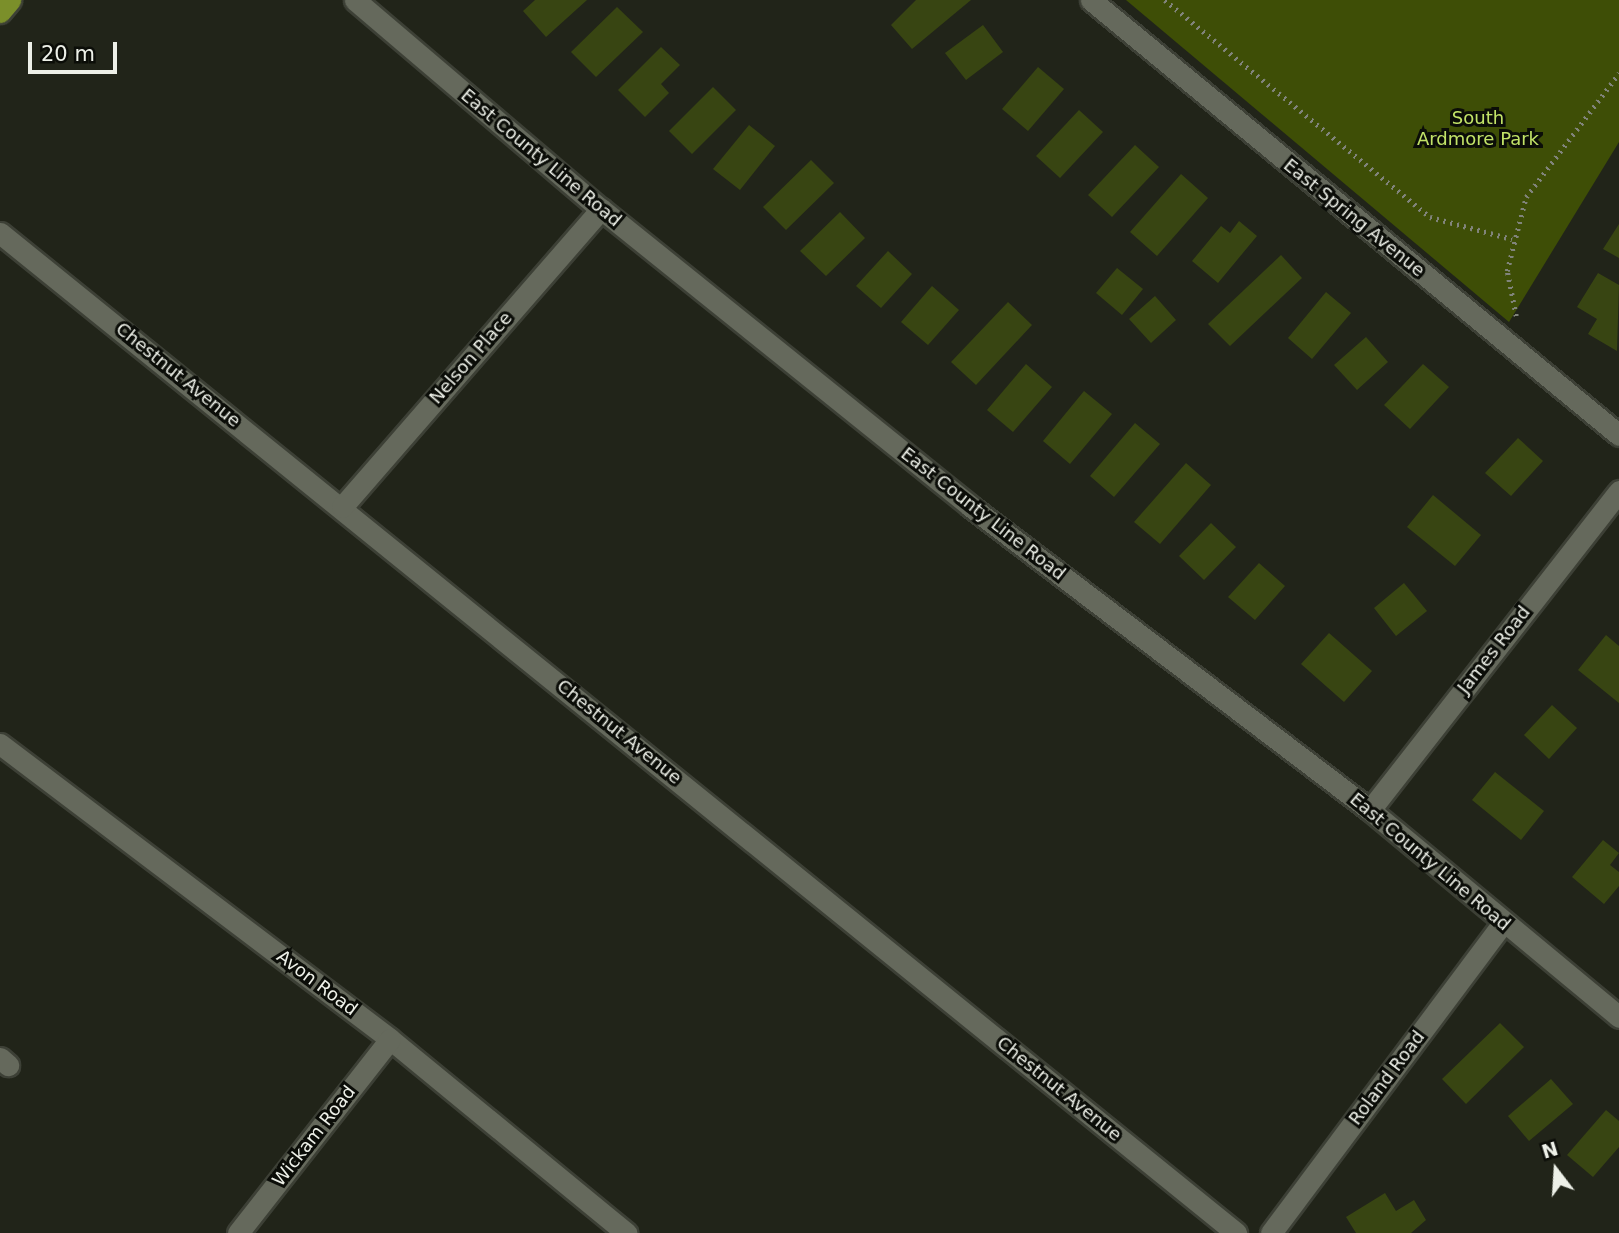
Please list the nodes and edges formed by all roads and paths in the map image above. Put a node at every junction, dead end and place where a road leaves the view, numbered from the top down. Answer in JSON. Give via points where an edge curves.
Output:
{"nodes":[{"id":1,"x":10,"y":0,"type":"edge"},
{"id":2,"x":355,"y":0,"type":"edge"},
{"id":3,"x":1091,"y":0,"type":"edge"},
{"id":4,"x":1165,"y":0,"type":"edge"},
{"id":5,"x":0,"y":12,"type":"edge"},
{"id":6,"x":1619,"y":74,"type":"edge"},
{"id":7,"x":601,"y":209,"type":"junction"},
{"id":8,"x":0,"y":233,"type":"edge"},
{"id":9,"x":1512,"y":239,"type":"junction"},
{"id":10,"x":1517,"y":317,"type":"dead end"},
{"id":11,"x":1619,"y":435,"type":"edge"},
{"id":12,"x":1619,"y":491,"type":"edge"},
{"id":13,"x":342,"y":507,"type":"junction"},
{"id":14,"x":0,"y":744,"type":"edge"},
{"id":15,"x":1370,"y":810,"type":"junction"},
{"id":16,"x":1503,"y":923,"type":"junction"},
{"id":17,"x":1619,"y":1017,"type":"edge"},
{"id":18,"x":390,"y":1039,"type":"junction"},
{"id":19,"x":238,"y":1233,"type":"edge"},
{"id":20,"x":626,"y":1233,"type":"edge"},
{"id":21,"x":1236,"y":1233,"type":"edge"},
{"id":22,"x":1271,"y":1233,"type":"edge"}],
"edges":[{"from":1,"to":5,"type":"main road"},
{"from":2,"to":7,"type":"street","name":"East County Line Road"},
{"from":3,"to":11,"type":"street","name":"East Spring Avenue"},
{"from":4,"to":9,"type":"path","via":[[1430,217]]},
{"from":6,"to":9,"type":"path","via":[[1541,174]]},
{"from":7,"to":13,"type":"street","name":"Nelson Place"},
{"from":7,"to":15,"type":"street","name":"East County Line Road","via":[[970,506]]},
{"from":8,"to":13,"type":"street","name":"Chestnut Avenue"},
{"from":9,"to":10,"type":"path","via":[[1508,281]]},
{"from":12,"to":15,"type":"street","name":"James Road"},
{"from":13,"to":21,"type":"street","name":"Chestnut Avenue"},
{"from":14,"to":18,"type":"street","name":"Avon Road"},
{"from":15,"to":16,"type":"street","name":"East County Line Road"},
{"from":16,"to":17,"type":"street","name":"East County Line Road"},
{"from":16,"to":22,"type":"street","name":"Roland Road"},
{"from":18,"to":19,"type":"street","name":"Wickam Road"},
{"from":18,"to":20,"type":"street","name":"Avon Road"}]}
